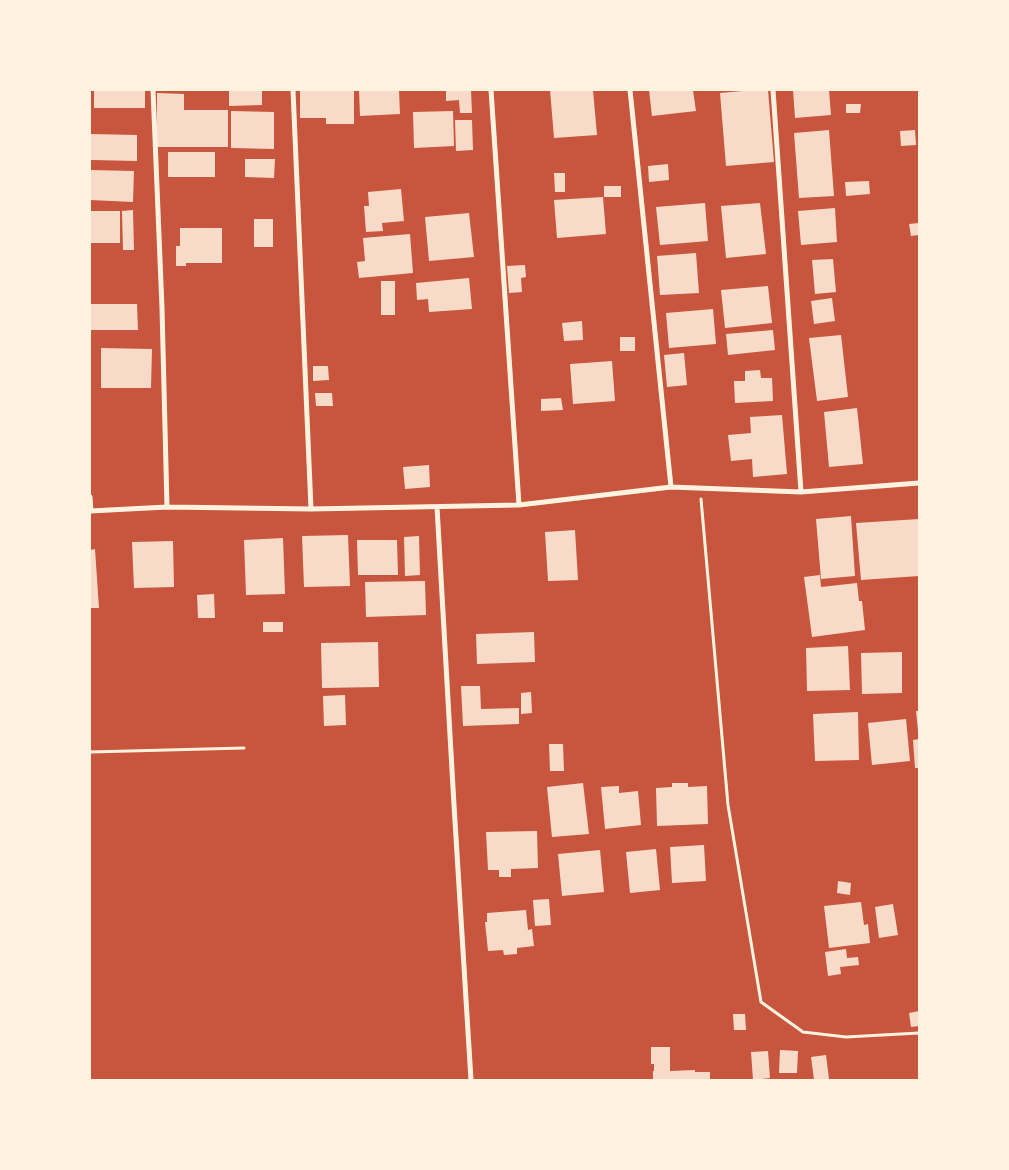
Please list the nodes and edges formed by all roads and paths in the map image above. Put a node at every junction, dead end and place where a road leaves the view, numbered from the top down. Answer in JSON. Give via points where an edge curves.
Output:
{"nodes":[{"id":1,"x":154,"y":90,"type":"edge"},
{"id":2,"x":293,"y":90,"type":"edge"},
{"id":3,"x":491,"y":90,"type":"edge"},
{"id":4,"x":630,"y":90,"type":"edge"},
{"id":5,"x":773,"y":90,"type":"edge"},
{"id":6,"x":919,"y":483,"type":"edge"},
{"id":7,"x":671,"y":488,"type":"junction"},
{"id":8,"x":700,"y":488,"type":"junction"},
{"id":9,"x":801,"y":492,"type":"junction"},
{"id":10,"x":90,"y":497,"type":"edge"},
{"id":11,"x":519,"y":505,"type":"junction"},
{"id":12,"x":438,"y":507,"type":"junction"},
{"id":13,"x":167,"y":508,"type":"junction"},
{"id":14,"x":311,"y":509,"type":"junction"},
{"id":15,"x":91,"y":511,"type":"edge"},
{"id":16,"x":244,"y":748,"type":"dead end"},
{"id":17,"x":90,"y":752,"type":"edge"},
{"id":18,"x":919,"y":1033,"type":"edge"},
{"id":19,"x":471,"y":1080,"type":"edge"}],
"edges":[{"from":1,"to":13,"type":"street"},
{"from":2,"to":14,"type":"street"},
{"from":3,"to":11,"type":"street"},
{"from":4,"to":7,"type":"street"},
{"from":5,"to":9,"type":"street"},
{"from":6,"to":9,"type":"street"},
{"from":7,"to":8,"type":"street"},
{"from":7,"to":11,"type":"street"},
{"from":8,"to":9,"type":"street"},
{"from":8,"to":18,"type":"path","via":[[728,805],[761,1002],[803,1032],[846,1037]]},
{"from":10,"to":15,"type":"street"},
{"from":11,"to":12,"type":"street"},
{"from":12,"to":14,"type":"street"},
{"from":12,"to":19,"type":"street"},
{"from":13,"to":14,"type":"street"},
{"from":13,"to":15,"type":"street"},
{"from":16,"to":17,"type":"path"}]}
